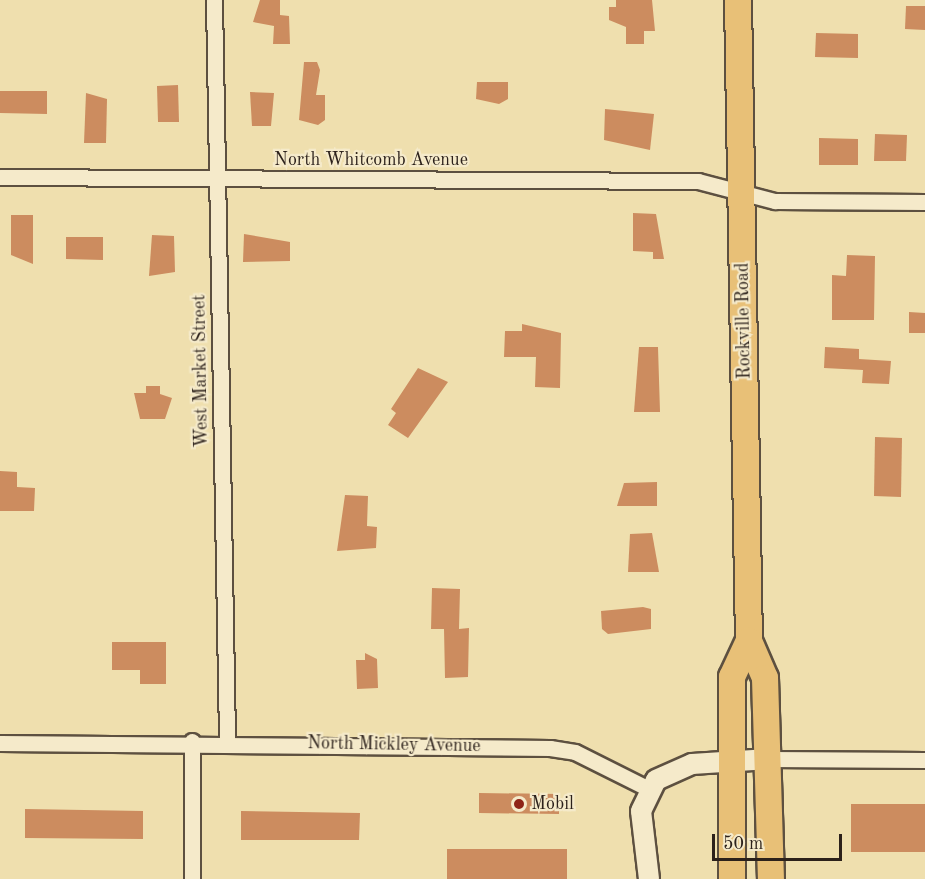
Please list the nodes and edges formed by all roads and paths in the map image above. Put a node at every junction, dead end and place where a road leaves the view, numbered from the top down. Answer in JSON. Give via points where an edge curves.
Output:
{"nodes":[{"id":1,"x":214,"y":0,"type":"edge"},
{"id":2,"x":738,"y":0,"type":"edge"},
{"id":3,"x":0,"y":177,"type":"edge"},
{"id":4,"x":217,"y":179,"type":"junction"},
{"id":5,"x":741,"y":191,"type":"junction"},
{"id":6,"x":925,"y":202,"type":"edge"},
{"id":7,"x":749,"y":641,"type":"junction"},
{"id":8,"x":192,"y":741,"type":"junction"},
{"id":9,"x":227,"y":741,"type":"junction"},
{"id":10,"x":0,"y":743,"type":"edge"},
{"id":11,"x":769,"y":759,"type":"junction"},
{"id":12,"x":925,"y":760,"type":"edge"},
{"id":13,"x":731,"y":761,"type":"junction"},
{"id":14,"x":649,"y":789,"type":"junction"},
{"id":15,"x":192,"y":879,"type":"edge"},
{"id":16,"x":649,"y":879,"type":"edge"},
{"id":17,"x":732,"y":879,"type":"edge"},
{"id":18,"x":771,"y":879,"type":"edge"}],
"edges":[{"from":1,"to":4,"type":"street","name":"West Market Street"},
{"from":2,"to":5,"type":"main road","name":"Rockville Road"},
{"from":3,"to":4,"type":"street","name":"North Whitcomb Avenue"},
{"from":4,"to":5,"type":"street","name":"North Whitcomb Avenue","via":[[698,181]]},
{"from":4,"to":9,"type":"street","name":"West Market Street"},
{"from":5,"to":6,"type":"street","name":"North Whitcomb Avenue","via":[[775,201]]},
{"from":5,"to":7,"type":"main road","name":"Rockville Road"},
{"from":7,"to":11,"type":"main road","name":"Rockville Road","via":[[765,678]]},
{"from":7,"to":13,"type":"main road","name":"Rockville Road","via":[[732,677]]},
{"from":8,"to":9,"type":"street","name":"North Mickley Avenue"},
{"from":8,"to":10,"type":"street","name":"North Mickley Avenue"},
{"from":8,"to":15,"type":"street"},
{"from":9,"to":14,"type":"street","name":"North Mickley Avenue","via":[[569,750]]},
{"from":11,"to":12,"type":"street"},
{"from":11,"to":13,"type":"street"},
{"from":11,"to":18,"type":"main road","name":"Rockville Road"},
{"from":13,"to":14,"type":"street","via":[[680,767]]},
{"from":13,"to":17,"type":"main road","name":"Rockville Road"},
{"from":14,"to":16,"type":"street","via":[[640,823]]}]}
